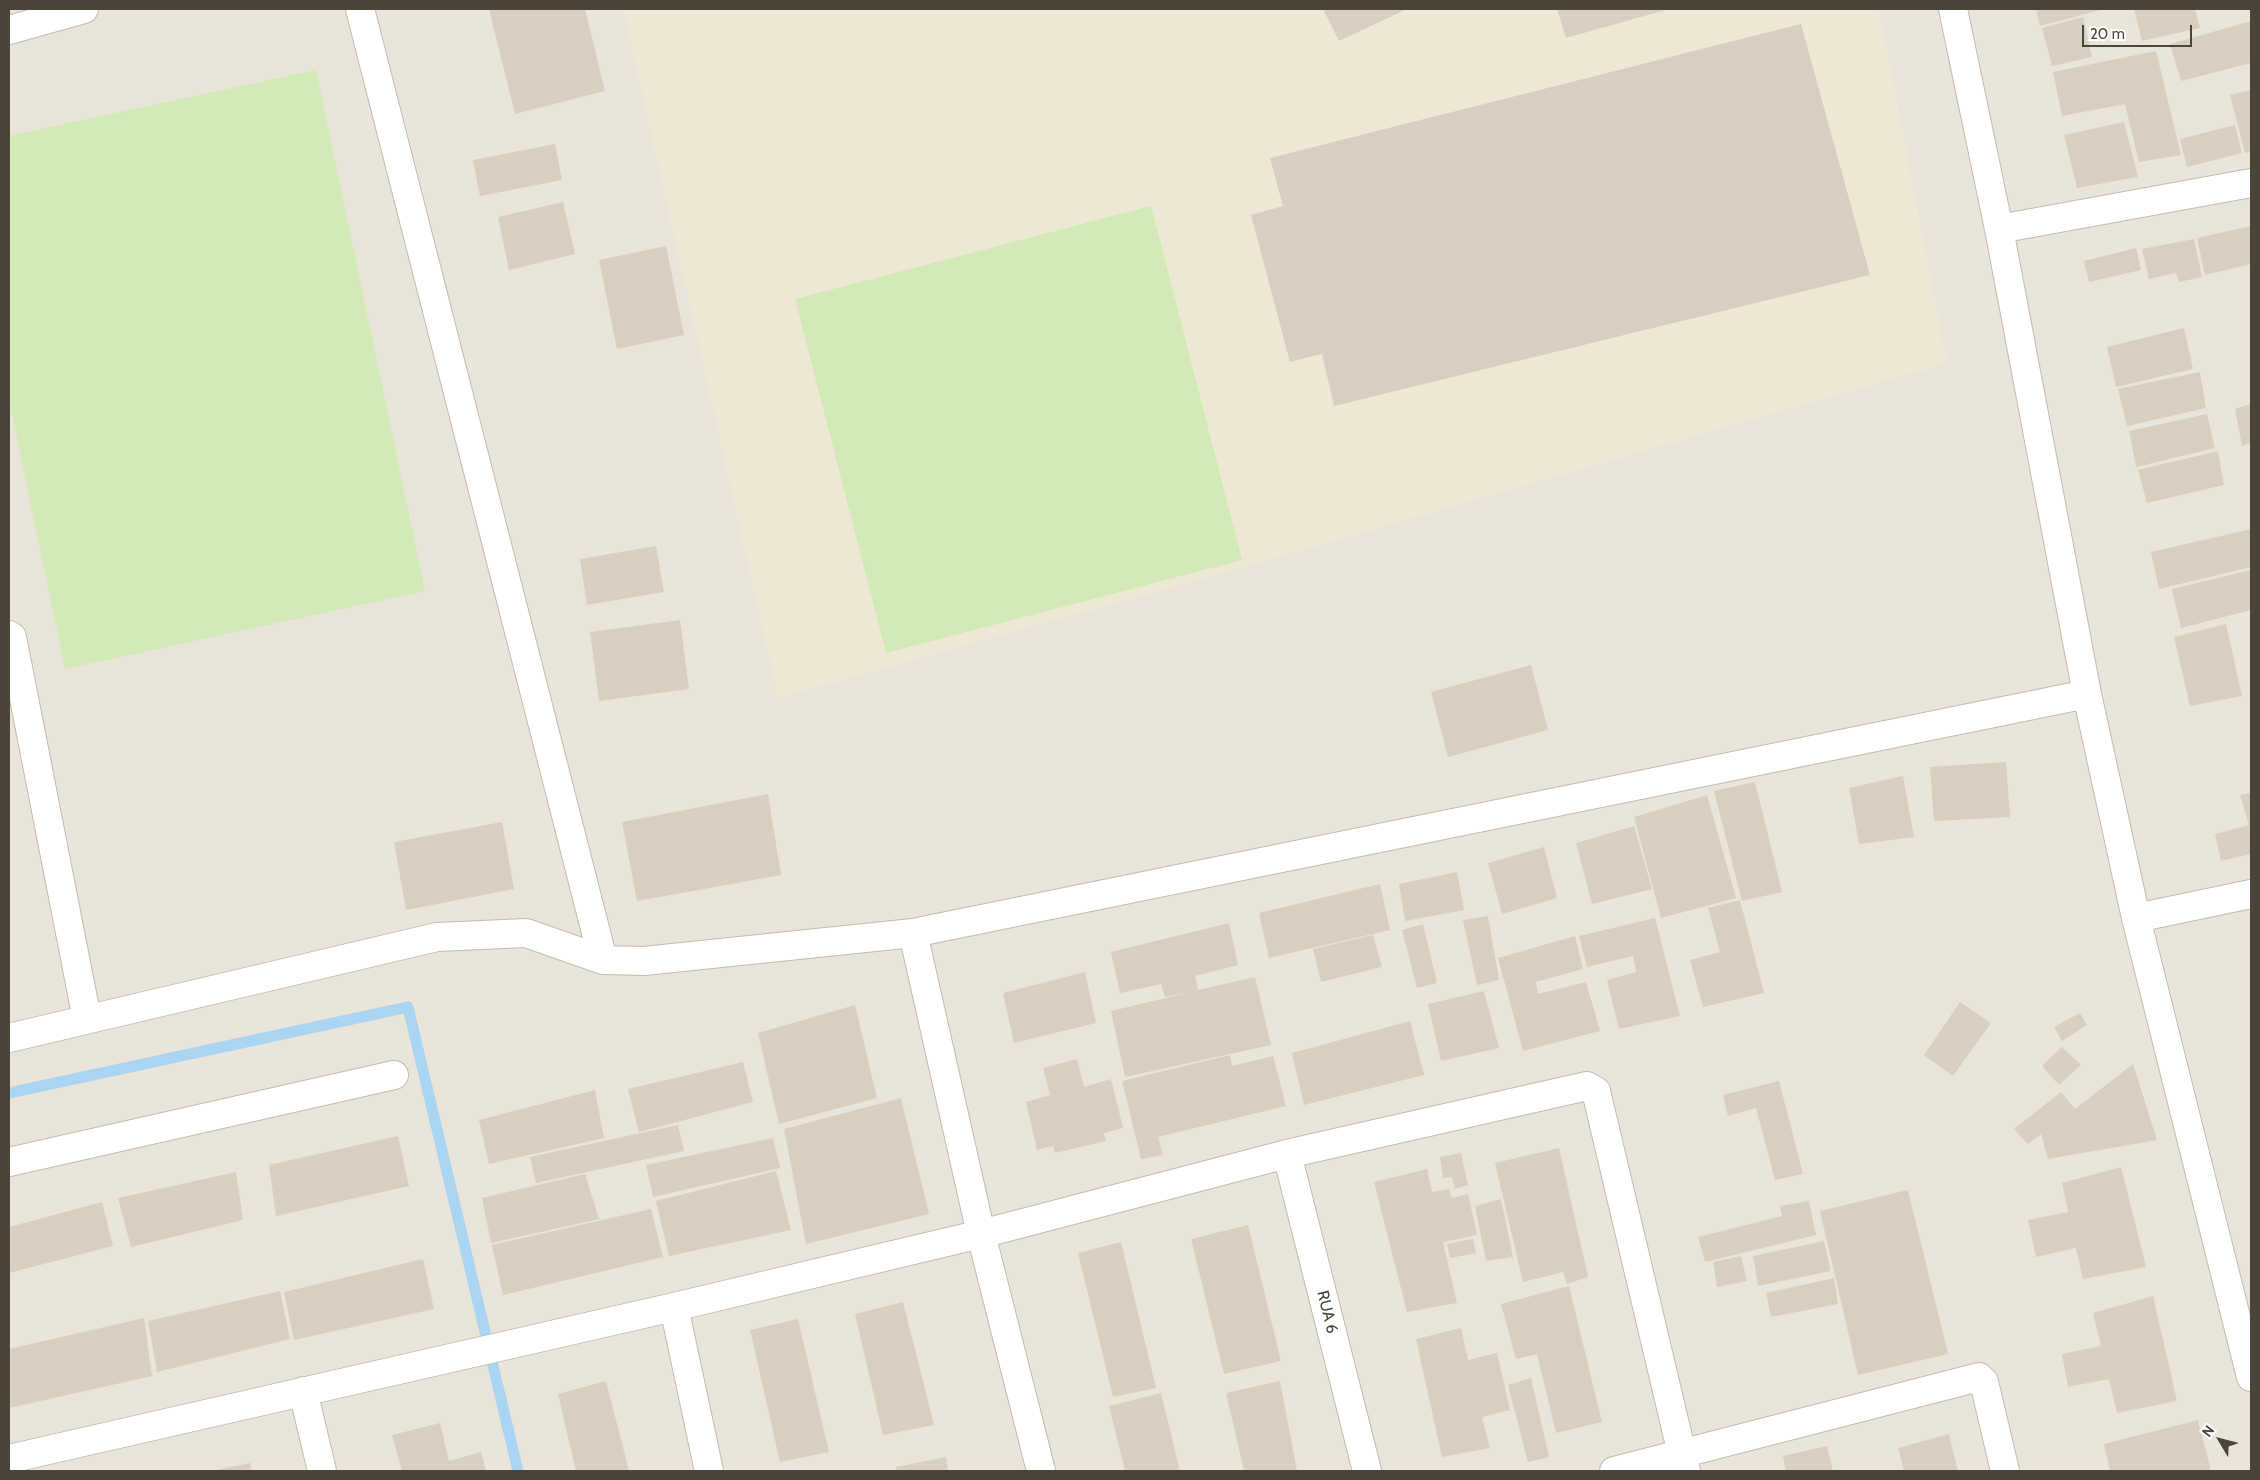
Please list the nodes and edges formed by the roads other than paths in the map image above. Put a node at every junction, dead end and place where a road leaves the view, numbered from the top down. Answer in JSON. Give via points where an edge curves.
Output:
{"nodes":[{"id":1,"x":84,"y":9,"type":"edge"},
{"id":2,"x":360,"y":9,"type":"edge"},
{"id":3,"x":1953,"y":9,"type":"edge"},
{"id":4,"x":9,"y":30,"type":"edge"},
{"id":5,"x":2251,"y":183,"type":"edge"},
{"id":6,"x":1998,"y":230,"type":"junction"},
{"id":7,"x":9,"y":635,"type":"edge"},
{"id":8,"x":2087,"y":694,"type":"junction"},
{"id":9,"x":2251,"y":894,"type":"edge"},
{"id":10,"x":2136,"y":918,"type":"junction"},
{"id":11,"x":913,"y":933,"type":"junction"},
{"id":12,"x":603,"y":960,"type":"junction"},
{"id":13,"x":87,"y":1019,"type":"junction"},
{"id":14,"x":9,"y":1038,"type":"edge"},
{"id":15,"x":394,"y":1074,"type":"dead end"},
{"id":16,"x":1287,"y":1154,"type":"junction"},
{"id":17,"x":9,"y":1162,"type":"edge"},
{"id":18,"x":981,"y":1234,"type":"junction"},
{"id":19,"x":674,"y":1307,"type":"junction"},
{"id":20,"x":2251,"y":1377,"type":"edge"},
{"id":21,"x":303,"y":1391,"type":"junction"},
{"id":22,"x":9,"y":1459,"type":"edge"},
{"id":23,"x":1684,"y":1462,"type":"edge"},
{"id":24,"x":322,"y":1471,"type":"edge"},
{"id":25,"x":709,"y":1471,"type":"edge"},
{"id":26,"x":1040,"y":1471,"type":"edge"},
{"id":27,"x":1367,"y":1471,"type":"edge"},
{"id":28,"x":1614,"y":1471,"type":"edge"},
{"id":29,"x":2005,"y":1471,"type":"edge"}],
"edges":[{"from":1,"to":4,"type":"street"},
{"from":2,"to":12,"type":"street"},
{"from":3,"to":6,"type":"street"},
{"from":5,"to":6,"type":"street"},
{"from":6,"to":8,"type":"street"},
{"from":7,"to":13,"type":"street","via":[[14,647]]},
{"from":8,"to":10,"type":"street"},
{"from":8,"to":11,"type":"street"},
{"from":9,"to":10,"type":"street"},
{"from":10,"to":20,"type":"street"},
{"from":11,"to":12,"type":"street","via":[[644,961]]},
{"from":11,"to":18,"type":"street"},
{"from":12,"to":13,"type":"street","via":[[526,933],[437,937]]},
{"from":13,"to":14,"type":"street"},
{"from":15,"to":17,"type":"street"},
{"from":16,"to":18,"type":"street"},
{"from":16,"to":23,"type":"street","via":[[1593,1087]]},
{"from":16,"to":27,"type":"street","name":"RUA 6"},
{"from":18,"to":19,"type":"street"},
{"from":18,"to":26,"type":"street"},
{"from":19,"to":21,"type":"street"},
{"from":19,"to":25,"type":"street"},
{"from":21,"to":22,"type":"street"},
{"from":21,"to":24,"type":"street"},
{"from":23,"to":28,"type":"street"},
{"from":23,"to":29,"type":"street","via":[[1979,1377],[1984,1382]]}]}
